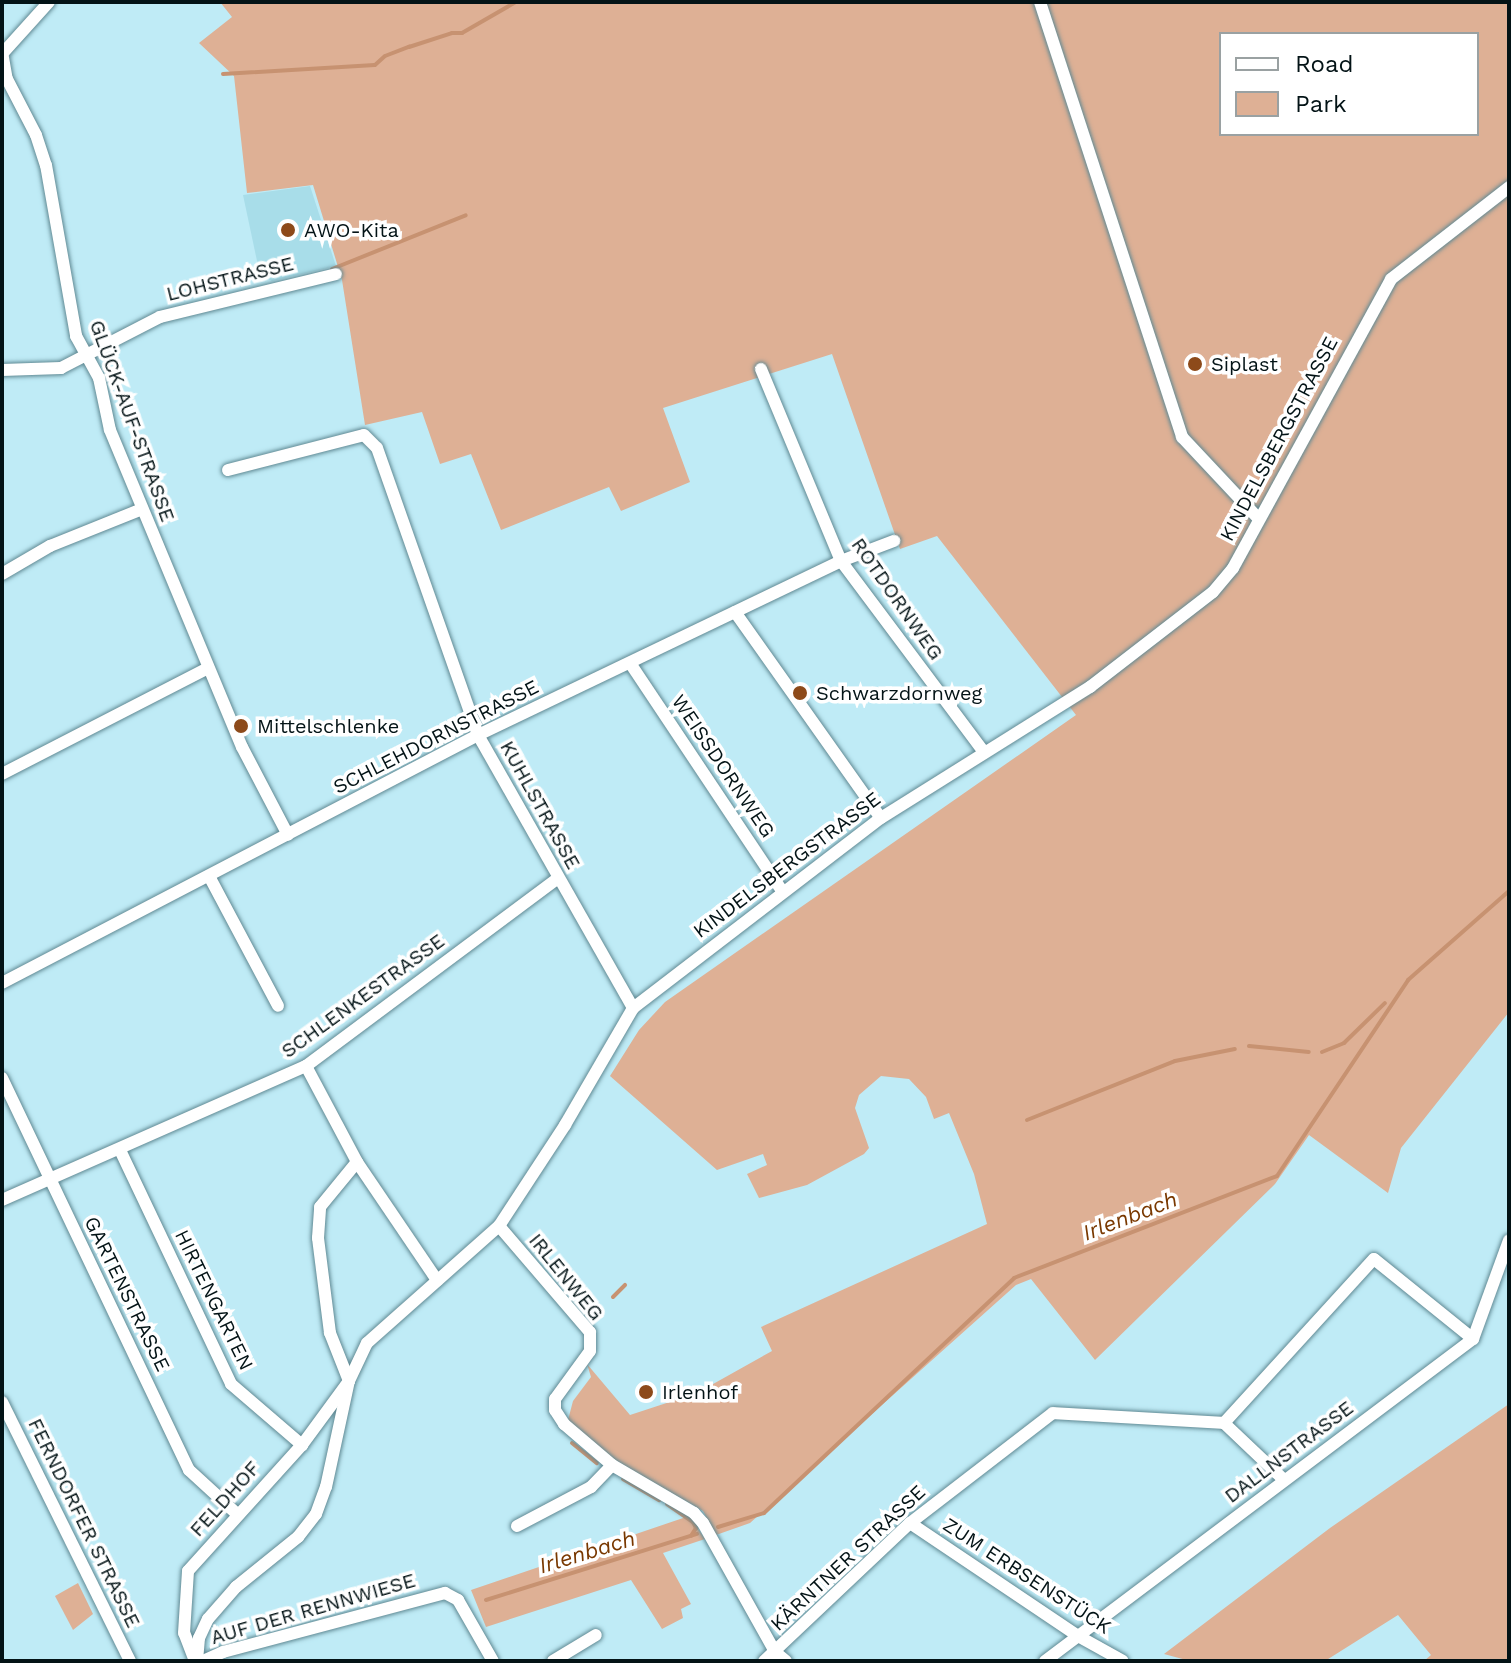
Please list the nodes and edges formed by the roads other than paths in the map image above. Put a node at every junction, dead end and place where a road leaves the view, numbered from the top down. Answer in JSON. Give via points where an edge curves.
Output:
{"nodes":[{"id":1,"x":49,"y":2,"type":"edge"},
{"id":2,"x":1040,"y":2,"type":"edge"},
{"id":3,"x":2,"y":53,"type":"edge"},
{"id":4,"x":1509,"y":187,"type":"edge"},
{"id":5,"x":336,"y":274,"type":"dead end"},
{"id":6,"x":87,"y":357,"type":"junction"},
{"id":7,"x":761,"y":369,"type":"dead end"},
{"id":8,"x":2,"y":370,"type":"edge"},
{"id":9,"x":228,"y":470,"type":"dead end"},
{"id":10,"x":142,"y":509,"type":"junction"},
{"id":11,"x":1259,"y":519,"type":"junction"},
{"id":12,"x":894,"y":541,"type":"dead end"},
{"id":13,"x":841,"y":561,"type":"junction"},
{"id":14,"x":2,"y":574,"type":"edge"},
{"id":15,"x":735,"y":612,"type":"junction"},
{"id":16,"x":630,"y":663,"type":"junction"},
{"id":17,"x":208,"y":668,"type":"junction"},
{"id":18,"x":478,"y":735,"type":"junction"},
{"id":19,"x":984,"y":752,"type":"junction"},
{"id":20,"x":2,"y":774,"type":"edge"},
{"id":21,"x":881,"y":818,"type":"junction"},
{"id":22,"x":288,"y":835,"type":"junction"},
{"id":23,"x":209,"y":876,"type":"junction"},
{"id":24,"x":558,"y":878,"type":"junction"},
{"id":25,"x":782,"y":891,"type":"junction"},
{"id":26,"x":2,"y":983,"type":"edge"},
{"id":27,"x":278,"y":1006,"type":"dead end"},
{"id":28,"x":633,"y":1008,"type":"junction"},
{"id":29,"x":306,"y":1066,"type":"junction"},
{"id":30,"x":2,"y":1078,"type":"edge"},
{"id":31,"x":120,"y":1150,"type":"junction"},
{"id":32,"x":357,"y":1162,"type":"junction"},
{"id":33,"x":50,"y":1179,"type":"junction"},
{"id":34,"x":2,"y":1200,"type":"edge"},
{"id":35,"x":499,"y":1226,"type":"junction"},
{"id":36,"x":1509,"y":1240,"type":"edge"},
{"id":37,"x":437,"y":1280,"type":"junction"},
{"id":38,"x":1473,"y":1339,"type":"junction"},
{"id":39,"x":349,"y":1381,"type":"junction"},
{"id":40,"x":2,"y":1402,"type":"edge"},
{"id":41,"x":1224,"y":1423,"type":"junction"},
{"id":42,"x":302,"y":1445,"type":"junction"},
{"id":43,"x":612,"y":1465,"type":"junction"},
{"id":44,"x":1284,"y":1480,"type":"junction"},
{"id":45,"x":236,"y":1513,"type":"junction"},
{"id":46,"x":910,"y":1523,"type":"junction"},
{"id":47,"x":517,"y":1526,"type":"dead end"},
{"id":48,"x":596,"y":1635,"type":"dead end"},
{"id":49,"x":1078,"y":1636,"type":"junction"},
{"id":50,"x":781,"y":1657,"type":"edge"},
{"id":51,"x":130,"y":1661,"type":"edge"},
{"id":52,"x":196,"y":1661,"type":"edge"},
{"id":53,"x":203,"y":1661,"type":"edge"},
{"id":54,"x":493,"y":1661,"type":"edge"},
{"id":55,"x":553,"y":1661,"type":"edge"},
{"id":56,"x":764,"y":1661,"type":"edge"},
{"id":57,"x":1045,"y":1661,"type":"edge"},
{"id":58,"x":1123,"y":1661,"type":"edge"}],
"edges":[{"from":1,"to":3,"type":"street"},
{"from":2,"to":11,"type":"street","via":[[1182,437]]},
{"from":3,"to":6,"type":"street","name":"GLÜCK-AUF-STRASSE","via":[[7,79],[46,165],[76,336]]},
{"from":4,"to":11,"type":"street","name":"KINDELSBERGSTRASSE","via":[[1391,279]]},
{"from":5,"to":6,"type":"street","name":"LOHSTRASSE","via":[[160,317]]},
{"from":6,"to":8,"type":"street","name":"LOHSTRASSE","via":[[61,368]]},
{"from":6,"to":10,"type":"street","name":"GLÜCK-AUF-STRASSE","via":[[99,378],[110,430]]},
{"from":7,"to":13,"type":"street","name":"ROTDORNWEG"},
{"from":9,"to":18,"type":"street","name":"KUHLSTRASSE","via":[[364,435],[377,448]]},
{"from":10,"to":14,"type":"street","via":[[50,546]]},
{"from":10,"to":17,"type":"street","name":"GLÜCK-AUF-STRASSE"},
{"from":11,"to":19,"type":"street","name":"KINDELSBERGSTRASSE","via":[[1233,568],[1213,592],[1090,687]]},
{"from":12,"to":13,"type":"street","name":"SCHLEHDORNSTRASSE"},
{"from":13,"to":15,"type":"street","name":"SCHLEHDORNSTRASSE"},
{"from":13,"to":19,"type":"street","name":"ROTDORNWEG"},
{"from":15,"to":16,"type":"street","name":"SCHLEHDORNSTRASSE"},
{"from":15,"to":21,"type":"street"},
{"from":16,"to":18,"type":"street","name":"SCHLEHDORNSTRASSE"},
{"from":16,"to":25,"type":"street","name":"WEISSDORNWEG"},
{"from":17,"to":20,"type":"street"},
{"from":17,"to":22,"type":"street","name":"GLÜCK-AUF-STRASSE"},
{"from":18,"to":22,"type":"street","name":"SCHLEHDORNSTRASSE"},
{"from":18,"to":24,"type":"street","name":"KUHLSTRASSE"},
{"from":19,"to":21,"type":"street","name":"KINDELSBERGSTRASSE"},
{"from":21,"to":25,"type":"street","name":"KINDELSBERGSTRASSE"},
{"from":22,"to":23,"type":"street","name":"SCHLEHDORNSTRASSE"},
{"from":23,"to":26,"type":"street","name":"SCHLEHDORNSTRASSE"},
{"from":23,"to":27,"type":"street"},
{"from":24,"to":28,"type":"street","name":"KUHLSTRASSE"},
{"from":24,"to":29,"type":"street","name":"SCHLENKESTRASSE"},
{"from":25,"to":28,"type":"street","name":"KINDELSBERGSTRASSE"},
{"from":28,"to":35,"type":"street","name":"KINDELSBERGSTRASSE"},
{"from":29,"to":31,"type":"street","name":"SCHLENKESTRASSE"},
{"from":29,"to":32,"type":"street"},
{"from":30,"to":33,"type":"street","name":"GARTENSTRASSE"},
{"from":31,"to":33,"type":"street","name":"SCHLENKESTRASSE"},
{"from":31,"to":42,"type":"street","name":"HIRTENGARTEN","via":[[231,1384]]},
{"from":32,"to":37,"type":"street"},
{"from":32,"to":39,"type":"street","via":[[320,1207],[318,1238],[330,1333]]},
{"from":33,"to":34,"type":"street","name":"SCHLENKESTRASSE"},
{"from":33,"to":45,"type":"street","name":"GARTENSTRASSE","via":[[189,1470]]},
{"from":35,"to":37,"type":"street","name":"KINDELSBERGSTRASSE"},
{"from":35,"to":43,"type":"street","name":"IRLENWEG","via":[[590,1332],[590,1351],[555,1399],[555,1410]]},
{"from":36,"to":38,"type":"street"},
{"from":37,"to":39,"type":"street","name":"KINDELSBERGSTRASSE","via":[[367,1343]]},
{"from":38,"to":41,"type":"street","via":[[1374,1259]]},
{"from":38,"to":44,"type":"street","name":"DALLNSTRASSE"},
{"from":39,"to":42,"type":"street","name":"FELDHOF"},
{"from":39,"to":52,"type":"street","name":"KINDELSBERGSTRASSE","via":[[316,1514],[208,1619]]},
{"from":40,"to":51,"type":"street","name":"FERNDORFER STRASSE"},
{"from":41,"to":44,"type":"street"},
{"from":41,"to":46,"type":"street","name":"KÄRNTNER STRASSE","via":[[1053,1413]]},
{"from":42,"to":45,"type":"street","name":"FELDHOF"},
{"from":43,"to":47,"type":"street","via":[[591,1487]]},
{"from":43,"to":50,"type":"street","name":"IRLENWEG","via":[[703,1523]]},
{"from":44,"to":49,"type":"street","name":"DALLNSTRASSE"},
{"from":45,"to":52,"type":"street","name":"FELDHOF","via":[[188,1571],[184,1633]]},
{"from":46,"to":49,"type":"street","name":"ZUM ERBSENSTÜCK"},
{"from":46,"to":50,"type":"street","name":"KÄRNTNER STRASSE"},
{"from":48,"to":55,"type":"street"},
{"from":49,"to":57,"type":"street","name":"DALLNSTRASSE"},
{"from":49,"to":58,"type":"street","name":"ZUM ERBSENSTÜCK"},
{"from":50,"to":56,"type":"street","name":"KÄRNTNER STRASSE"},
{"from":53,"to":54,"type":"street","name":"AUF DER RENNWIESE","via":[[445,1593],[458,1600]]}]}
